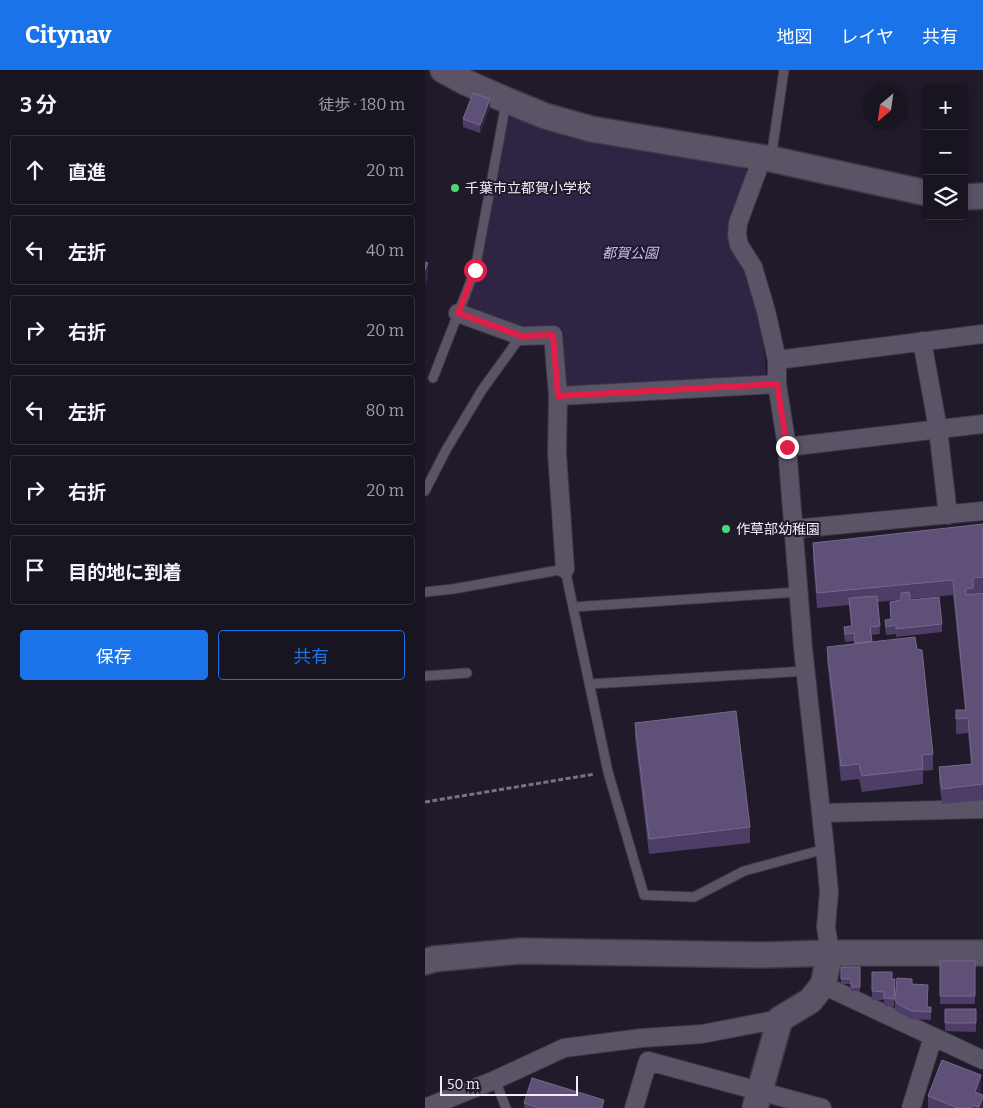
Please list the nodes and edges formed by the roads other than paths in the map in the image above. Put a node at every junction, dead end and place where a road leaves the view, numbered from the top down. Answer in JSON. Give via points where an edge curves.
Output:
{"nodes":[{"id":1,"x":443,"y":70,"type":"edge"},
{"id":2,"x":784,"y":70,"type":"edge"},
{"id":3,"x":506,"y":100,"type":"junction"},
{"id":4,"x":766,"y":158,"type":"junction"},
{"id":5,"x":923,"y":192,"type":"edge"},
{"id":6,"x":983,"y":196,"type":"edge"},
{"id":7,"x":968,"y":197,"type":"edge"},
{"id":8,"x":458,"y":313,"type":"junction"},
{"id":9,"x":983,"y":334,"type":"edge"},
{"id":10,"x":521,"y":336,"type":"junction"},
{"id":11,"x":923,"y":341,"type":"junction"},
{"id":12,"x":777,"y":360,"type":"junction"},
{"id":13,"x":433,"y":378,"type":"dead end"},
{"id":14,"x":777,"y":384,"type":"junction"},
{"id":15,"x":558,"y":396,"type":"junction"},
{"id":16,"x":983,"y":424,"type":"edge"},
{"id":17,"x":938,"y":429,"type":"junction"},
{"id":18,"x":787,"y":447,"type":"junction"},
{"id":19,"x":425,"y":491,"type":"edge"},
{"id":20,"x":983,"y":511,"type":"edge"},
{"id":21,"x":948,"y":515,"type":"junction"},
{"id":22,"x":794,"y":530,"type":"junction"},
{"id":23,"x":565,"y":569,"type":"junction"},
{"id":24,"x":425,"y":592,"type":"edge"},
{"id":25,"x":799,"y":592,"type":"junction"},
{"id":26,"x":573,"y":607,"type":"junction"},
{"id":27,"x":806,"y":671,"type":"junction"},
{"id":28,"x":467,"y":673,"type":"dead end"},
{"id":29,"x":425,"y":676,"type":"edge"},
{"id":30,"x":589,"y":684,"type":"junction"},
{"id":31,"x":983,"y":809,"type":"edge"},
{"id":32,"x":822,"y":814,"type":"junction"},
{"id":33,"x":825,"y":849,"type":"junction"},
{"id":34,"x":830,"y":953,"type":"junction"},
{"id":35,"x":983,"y":953,"type":"edge"},
{"id":36,"x":425,"y":962,"type":"edge"},
{"id":37,"x":823,"y":985,"type":"junction"},
{"id":38,"x":780,"y":1019,"type":"junction"},
{"id":39,"x":933,"y":1037,"type":"junction"},
{"id":40,"x":983,"y":1060,"type":"edge"},
{"id":41,"x":495,"y":1080,"type":"junction"},
{"id":42,"x":758,"y":1099,"type":"edge"},
{"id":43,"x":425,"y":1108,"type":"edge"},
{"id":44,"x":506,"y":1108,"type":"edge"},
{"id":45,"x":634,"y":1108,"type":"edge"},
{"id":46,"x":822,"y":1108,"type":"edge"},
{"id":47,"x":911,"y":1108,"type":"edge"}],
"edges":[{"from":1,"to":3,"type":"street"},
{"from":2,"to":4,"type":"lane"},
{"from":3,"to":4,"type":"street","via":[[545,116],[591,129]]},
{"from":3,"to":8,"type":"lane","via":[[475,270]]},
{"from":4,"to":5,"type":"street"},
{"from":4,"to":12,"type":"street","via":[[738,223],[737,235],[739,245],[753,267]]},
{"from":6,"to":7,"type":"street"},
{"from":8,"to":10,"type":"street"},
{"from":8,"to":13,"type":"lane"},
{"from":9,"to":11,"type":"street"},
{"from":10,"to":15,"type":"street","via":[[553,335]]},
{"from":10,"to":19,"type":"lane","via":[[482,390]]},
{"from":11,"to":12,"type":"street"},
{"from":11,"to":17,"type":"street"},
{"from":12,"to":14,"type":"street"},
{"from":14,"to":15,"type":"street"},
{"from":14,"to":18,"type":"street"},
{"from":15,"to":23,"type":"street","via":[[557,453]]},
{"from":16,"to":17,"type":"street"},
{"from":17,"to":18,"type":"street"},
{"from":17,"to":21,"type":"street"},
{"from":18,"to":22,"type":"street"},
{"from":20,"to":21,"type":"street"},
{"from":21,"to":22,"type":"street"},
{"from":22,"to":25,"type":"street"},
{"from":23,"to":24,"type":"lane"},
{"from":23,"to":26,"type":"lane"},
{"from":25,"to":26,"type":"lane"},
{"from":25,"to":27,"type":"street"},
{"from":26,"to":30,"type":"lane"},
{"from":27,"to":30,"type":"lane"},
{"from":27,"to":32,"type":"street"},
{"from":28,"to":29,"type":"lane"},
{"from":30,"to":33,"type":"lane","via":[[608,772],[644,895],[694,897],[744,871]]},
{"from":31,"to":32,"type":"street"},
{"from":32,"to":33,"type":"street"},
{"from":33,"to":34,"type":"street","via":[[829,892],[826,928]]},
{"from":34,"to":35,"type":"street"},
{"from":34,"to":36,"type":"street","via":[[521,951]]},
{"from":34,"to":37,"type":"street"},
{"from":37,"to":38,"type":"street","via":[[810,1001]]},
{"from":37,"to":39,"type":"street"},
{"from":38,"to":41,"type":"street","via":[[702,1034],[564,1048]]},
{"from":38,"to":42,"type":"street"},
{"from":39,"to":40,"type":"street"},
{"from":39,"to":47,"type":"street"},
{"from":41,"to":43,"type":"street"},
{"from":41,"to":44,"type":"lane"},
{"from":42,"to":45,"type":"street","via":[[648,1061]]},
{"from":42,"to":46,"type":"street"}]}
